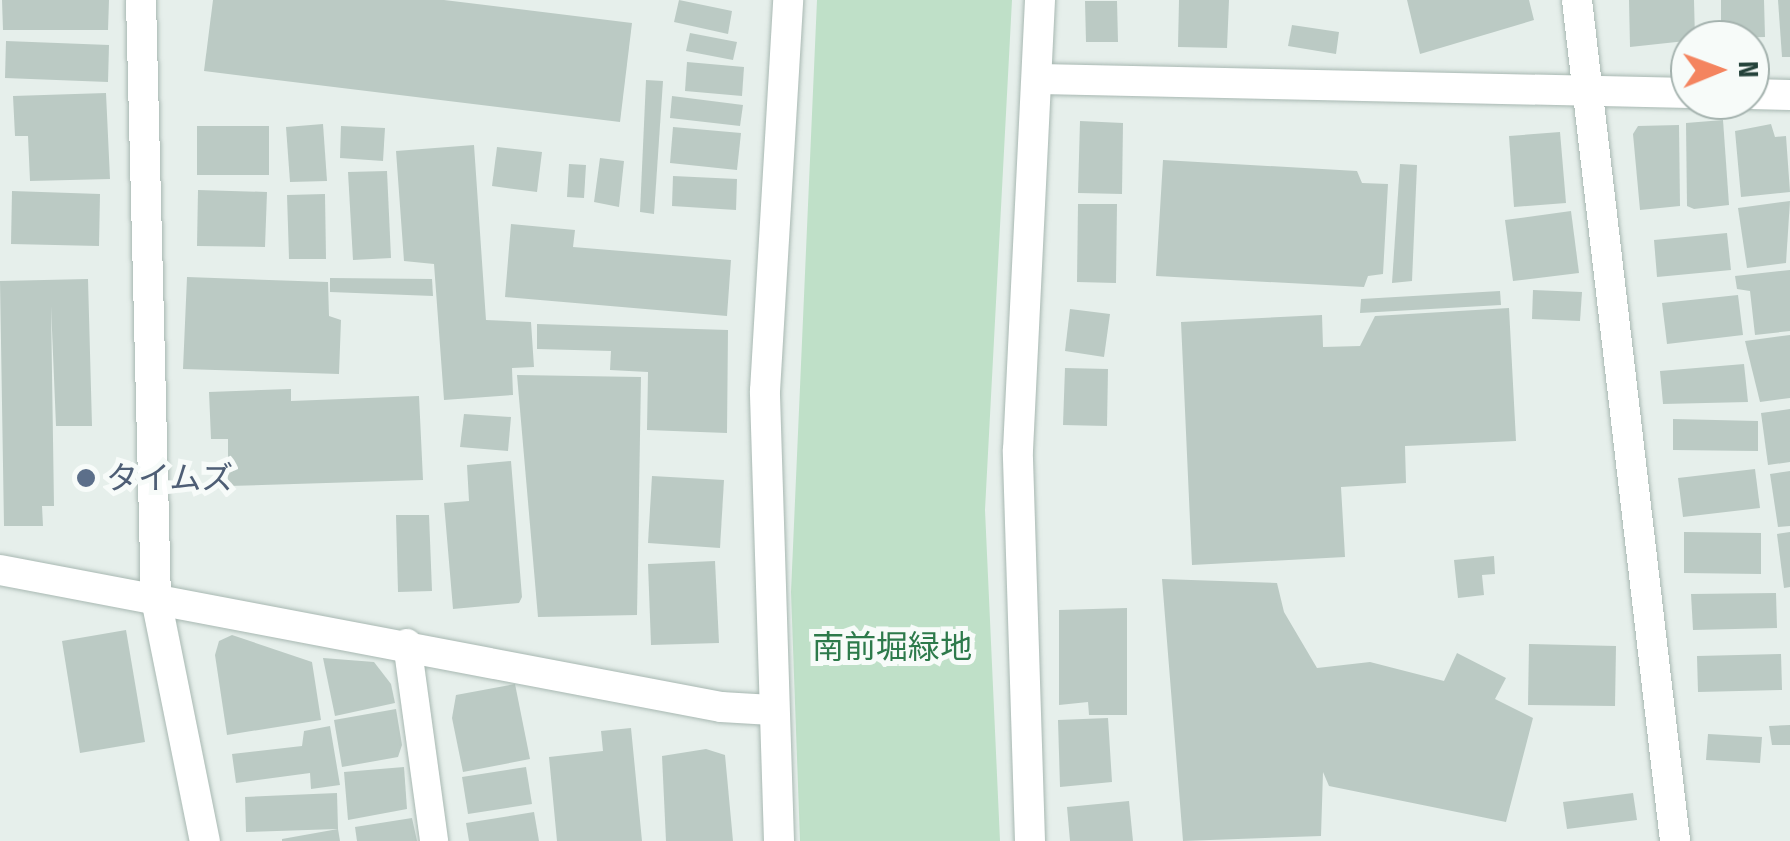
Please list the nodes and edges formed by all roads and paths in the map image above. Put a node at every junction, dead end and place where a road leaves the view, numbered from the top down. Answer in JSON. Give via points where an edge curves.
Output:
{"nodes":[{"id":1,"x":141,"y":0,"type":"edge"},
{"id":2,"x":788,"y":0,"type":"edge"},
{"id":3,"x":1040,"y":0,"type":"edge"},
{"id":4,"x":1577,"y":0,"type":"edge"},
{"id":5,"x":1040,"y":79,"type":"junction"},
{"id":6,"x":1591,"y":91,"type":"junction"},
{"id":7,"x":1670,"y":93,"type":"edge"},
{"id":8,"x":0,"y":570,"type":"edge"},
{"id":9,"x":156,"y":599,"type":"junction"},
{"id":10,"x":406,"y":643,"type":"junction"},
{"id":11,"x":772,"y":710,"type":"junction"},
{"id":12,"x":204,"y":841,"type":"edge"},
{"id":13,"x":434,"y":841,"type":"edge"},
{"id":14,"x":779,"y":841,"type":"edge"},
{"id":15,"x":1030,"y":841,"type":"edge"},
{"id":16,"x":1676,"y":841,"type":"edge"}],
"edges":[{"from":1,"to":9,"type":"street"},
{"from":2,"to":11,"type":"street","via":[[765,391]]},
{"from":3,"to":5,"type":"street"},
{"from":4,"to":6,"type":"street"},
{"from":5,"to":6,"type":"street"},
{"from":5,"to":15,"type":"street","via":[[1018,450]]},
{"from":6,"to":7,"type":"street"},
{"from":6,"to":16,"type":"street"},
{"from":8,"to":9,"type":"street"},
{"from":9,"to":10,"type":"street"},
{"from":9,"to":12,"type":"street"},
{"from":10,"to":11,"type":"street","via":[[720,707]]},
{"from":10,"to":13,"type":"lane"},
{"from":11,"to":14,"type":"street"}]}
